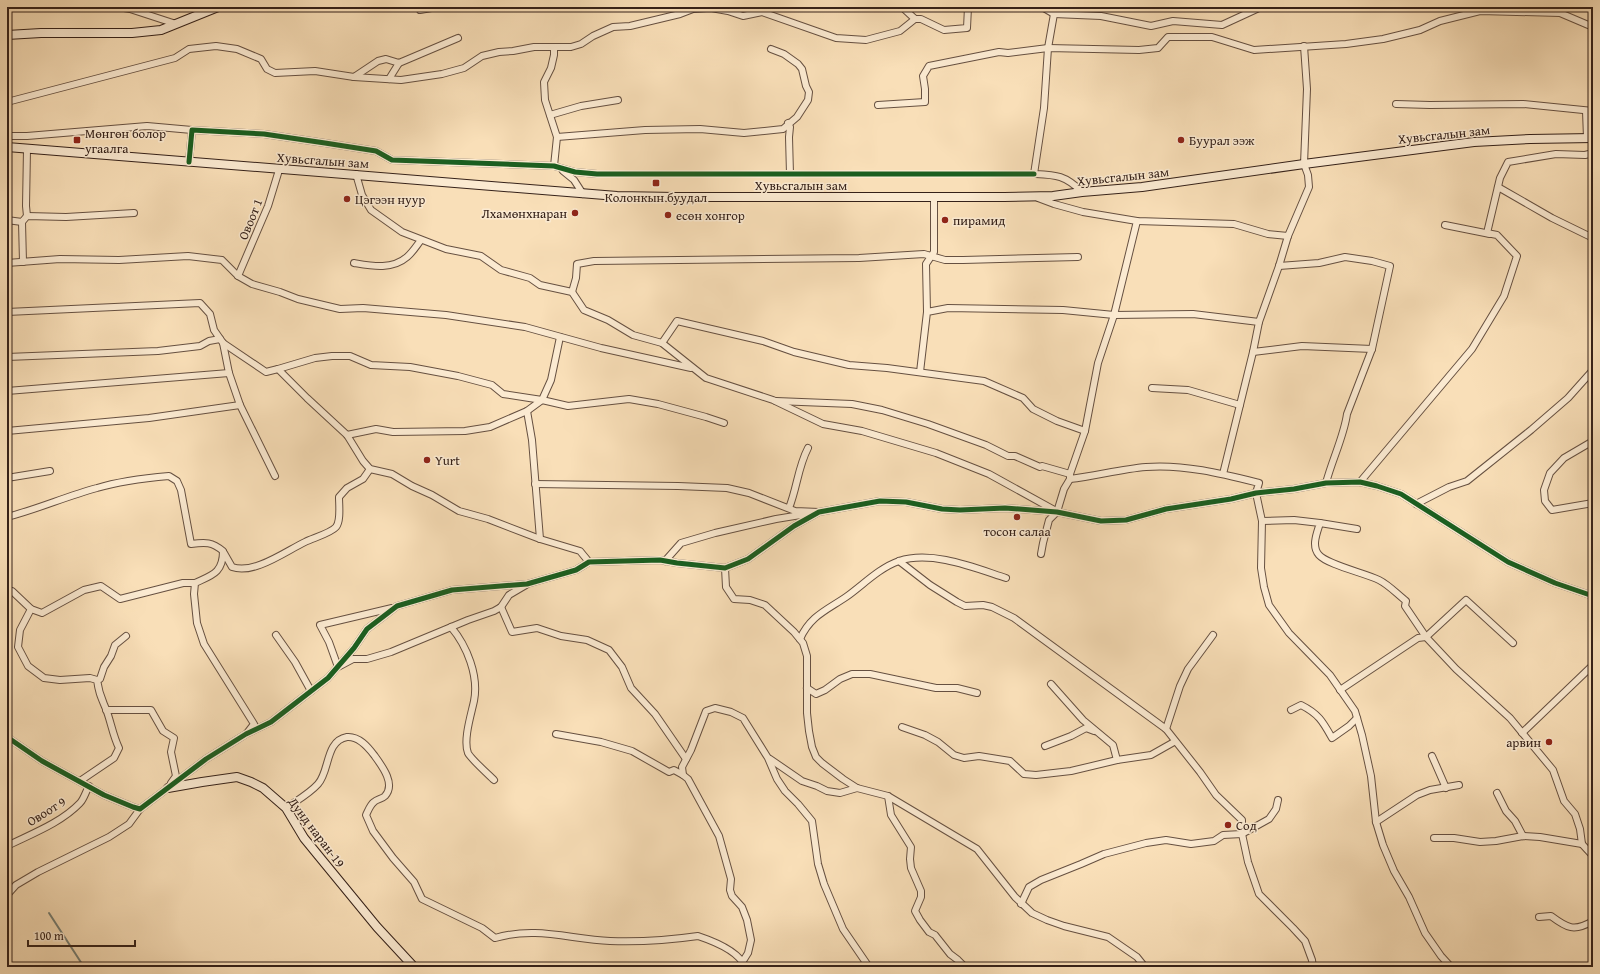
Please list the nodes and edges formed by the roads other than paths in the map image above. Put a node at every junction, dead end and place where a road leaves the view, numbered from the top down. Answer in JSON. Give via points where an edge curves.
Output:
{"nodes":[{"id":1,"x":118,"y":7,"type":"edge"},
{"id":2,"x":218,"y":7,"type":"edge"},
{"id":3,"x":436,"y":7,"type":"edge"},
{"id":4,"x":902,"y":7,"type":"edge"},
{"id":5,"x":968,"y":7,"type":"edge"},
{"id":6,"x":1042,"y":7,"type":"edge"},
{"id":7,"x":1260,"y":7,"type":"edge"},
{"id":8,"x":420,"y":10,"type":"dead end"},
{"id":9,"x":761,"y":10,"type":"edge"},
{"id":10,"x":1054,"y":14,"type":"junction"},
{"id":11,"x":915,"y":19,"type":"junction"},
{"id":12,"x":176,"y":24,"type":"junction"},
{"id":13,"x":1593,"y":27,"type":"edge"},
{"id":14,"x":7,"y":36,"type":"edge"},
{"id":15,"x":458,"y":38,"type":"dead end"},
{"id":16,"x":1304,"y":46,"type":"junction"},
{"id":17,"x":554,"y":47,"type":"junction"},
{"id":18,"x":1048,"y":48,"type":"junction"},
{"id":19,"x":771,"y":49,"type":"dead end"},
{"id":20,"x":399,"y":63,"type":"junction"},
{"id":21,"x":354,"y":77,"type":"junction"},
{"id":22,"x":389,"y":79,"type":"junction"},
{"id":23,"x":618,"y":100,"type":"dead end"},
{"id":24,"x":7,"y":102,"type":"edge"},
{"id":25,"x":1396,"y":104,"type":"dead end"},
{"id":26,"x":878,"y":105,"type":"dead end"},
{"id":27,"x":1586,"y":111,"type":"junction"},
{"id":28,"x":1593,"y":111,"type":"edge"},
{"id":29,"x":550,"y":115,"type":"junction"},
{"id":30,"x":788,"y":123,"type":"junction"},
{"id":31,"x":192,"y":130,"type":"junction"},
{"id":32,"x":7,"y":136,"type":"edge"},
{"id":33,"x":557,"y":137,"type":"junction"},
{"id":34,"x":1590,"y":138,"type":"edge"},
{"id":35,"x":7,"y":147,"type":"edge"},
{"id":36,"x":27,"y":148,"type":"junction"},
{"id":37,"x":1593,"y":153,"type":"edge"},
{"id":38,"x":189,"y":162,"type":"junction"},
{"id":39,"x":1304,"y":164,"type":"junction"},
{"id":40,"x":554,"y":166,"type":"junction"},
{"id":41,"x":279,"y":170,"type":"junction"},
{"id":42,"x":356,"y":174,"type":"junction"},
{"id":43,"x":790,"y":174,"type":"junction"},
{"id":44,"x":1034,"y":174,"type":"junction"},
{"id":45,"x":1498,"y":187,"type":"junction"},
{"id":46,"x":1082,"y":192,"type":"junction"},
{"id":47,"x":583,"y":194,"type":"junction"},
{"id":48,"x":1036,"y":196,"type":"junction"},
{"id":49,"x":934,"y":197,"type":"junction"},
{"id":50,"x":134,"y":213,"type":"dead end"},
{"id":51,"x":27,"y":216,"type":"junction"},
{"id":52,"x":7,"y":220,"type":"edge"},
{"id":53,"x":1137,"y":221,"type":"junction"},
{"id":54,"x":22,"y":222,"type":"junction"},
{"id":55,"x":1445,"y":225,"type":"dead end"},
{"id":56,"x":1497,"y":235,"type":"junction"},
{"id":57,"x":1288,"y":236,"type":"junction"},
{"id":58,"x":1593,"y":238,"type":"edge"},
{"id":59,"x":421,"y":240,"type":"junction"},
{"id":60,"x":931,"y":256,"type":"junction"},
{"id":61,"x":1078,"y":257,"type":"dead end"},
{"id":62,"x":23,"y":262,"type":"junction"},
{"id":63,"x":7,"y":263,"type":"edge"},
{"id":64,"x":354,"y":263,"type":"dead end"},
{"id":65,"x":1279,"y":266,"type":"junction"},
{"id":66,"x":238,"y":276,"type":"junction"},
{"id":67,"x":572,"y":292,"type":"junction"},
{"id":68,"x":7,"y":312,"type":"edge"},
{"id":69,"x":927,"y":312,"type":"junction"},
{"id":70,"x":1114,"y":315,"type":"junction"},
{"id":71,"x":1259,"y":322,"type":"junction"},
{"id":72,"x":560,"y":337,"type":"junction"},
{"id":73,"x":221,"y":341,"type":"junction"},
{"id":74,"x":662,"y":343,"type":"junction"},
{"id":75,"x":1372,"y":349,"type":"junction"},
{"id":76,"x":1253,"y":352,"type":"junction"},
{"id":77,"x":7,"y":357,"type":"edge"},
{"id":78,"x":278,"y":368,"type":"junction"},
{"id":79,"x":693,"y":369,"type":"junction"},
{"id":80,"x":1593,"y":370,"type":"edge"},
{"id":81,"x":920,"y":372,"type":"junction"},
{"id":82,"x":228,"y":373,"type":"junction"},
{"id":83,"x":1152,"y":388,"type":"dead end"},
{"id":84,"x":7,"y":391,"type":"edge"},
{"id":85,"x":542,"y":400,"type":"junction"},
{"id":86,"x":773,"y":400,"type":"junction"},
{"id":87,"x":240,"y":405,"type":"junction"},
{"id":88,"x":1240,"y":406,"type":"junction"},
{"id":89,"x":527,"y":411,"type":"junction"},
{"id":90,"x":724,"y":423,"type":"dead end"},
{"id":91,"x":7,"y":431,"type":"edge"},
{"id":92,"x":1085,"y":431,"type":"junction"},
{"id":93,"x":347,"y":435,"type":"junction"},
{"id":94,"x":1593,"y":441,"type":"edge"},
{"id":95,"x":808,"y":448,"type":"dead end"},
{"id":96,"x":370,"y":469,"type":"junction"},
{"id":97,"x":50,"y":471,"type":"dead end"},
{"id":98,"x":1223,"y":474,"type":"junction"},
{"id":99,"x":275,"y":476,"type":"dead end"},
{"id":100,"x":1070,"y":476,"type":"junction"},
{"id":101,"x":7,"y":478,"type":"edge"},
{"id":102,"x":1360,"y":482,"type":"junction"},
{"id":103,"x":1326,"y":483,"type":"junction"},
{"id":104,"x":535,"y":484,"type":"junction"},
{"id":105,"x":1256,"y":493,"type":"junction"},
{"id":106,"x":1593,"y":503,"type":"edge"},
{"id":107,"x":1416,"y":504,"type":"junction"},
{"id":108,"x":789,"y":508,"type":"junction"},
{"id":109,"x":819,"y":512,"type":"junction"},
{"id":110,"x":1057,"y":512,"type":"junction"},
{"id":111,"x":7,"y":517,"type":"edge"},
{"id":112,"x":1262,"y":521,"type":"junction"},
{"id":113,"x":1320,"y":523,"type":"junction"},
{"id":114,"x":1357,"y":529,"type":"dead end"},
{"id":115,"x":540,"y":539,"type":"junction"},
{"id":116,"x":223,"y":552,"type":"junction"},
{"id":117,"x":1042,"y":554,"type":"dead end"},
{"id":118,"x":665,"y":561,"type":"junction"},
{"id":119,"x":899,"y":561,"type":"junction"},
{"id":120,"x":589,"y":562,"type":"junction"},
{"id":121,"x":724,"y":568,"type":"junction"},
{"id":122,"x":1006,"y":578,"type":"dead end"},
{"id":123,"x":195,"y":583,"type":"junction"},
{"id":124,"x":527,"y":584,"type":"junction"},
{"id":125,"x":7,"y":594,"type":"edge"},
{"id":126,"x":1593,"y":596,"type":"edge"},
{"id":127,"x":398,"y":606,"type":"junction"},
{"id":128,"x":501,"y":607,"type":"junction"},
{"id":129,"x":31,"y":609,"type":"junction"},
{"id":130,"x":451,"y":627,"type":"junction"},
{"id":131,"x":1213,"y":634,"type":"dead end"},
{"id":132,"x":276,"y":635,"type":"dead end"},
{"id":133,"x":126,"y":636,"type":"dead end"},
{"id":134,"x":1426,"y":637,"type":"junction"},
{"id":135,"x":800,"y":639,"type":"junction"},
{"id":136,"x":1513,"y":643,"type":"dead end"},
{"id":137,"x":1593,"y":665,"type":"edge"},
{"id":138,"x":338,"y":667,"type":"junction"},
{"id":139,"x":97,"y":680,"type":"junction"},
{"id":140,"x":1051,"y":684,"type":"dead end"},
{"id":141,"x":807,"y":688,"type":"junction"},
{"id":142,"x":1340,"y":690,"type":"junction"},
{"id":143,"x":311,"y":691,"type":"junction"},
{"id":144,"x":977,"y":693,"type":"dead end"},
{"id":145,"x":106,"y":710,"type":"junction"},
{"id":146,"x":1291,"y":710,"type":"dead end"},
{"id":147,"x":1357,"y":718,"type":"junction"},
{"id":148,"x":902,"y":728,"type":"dead end"},
{"id":149,"x":1166,"y":729,"type":"junction"},
{"id":150,"x":1098,"y":732,"type":"junction"},
{"id":151,"x":1522,"y":733,"type":"junction"},
{"id":152,"x":246,"y":734,"type":"junction"},
{"id":153,"x":556,"y":734,"type":"dead end"},
{"id":154,"x":7,"y":737,"type":"edge"},
{"id":155,"x":1174,"y":742,"type":"junction"},
{"id":156,"x":1045,"y":746,"type":"dead end"},
{"id":157,"x":1432,"y":756,"type":"dead end"},
{"id":158,"x":768,"y":758,"type":"junction"},
{"id":159,"x":686,"y":759,"type":"junction"},
{"id":160,"x":1117,"y":760,"type":"junction"},
{"id":161,"x":682,"y":775,"type":"junction"},
{"id":162,"x":494,"y":780,"type":"dead end"},
{"id":163,"x":80,"y":781,"type":"junction"},
{"id":164,"x":1459,"y":785,"type":"dead end"},
{"id":165,"x":89,"y":786,"type":"junction"},
{"id":166,"x":168,"y":788,"type":"junction"},
{"id":167,"x":857,"y":788,"type":"junction"},
{"id":168,"x":1446,"y":788,"type":"junction"},
{"id":169,"x":1496,"y":793,"type":"dead end"},
{"id":170,"x":888,"y":796,"type":"junction"},
{"id":171,"x":1278,"y":800,"type":"dead end"},
{"id":172,"x":286,"y":808,"type":"junction"},
{"id":173,"x":140,"y":809,"type":"junction"},
{"id":174,"x":1376,"y":822,"type":"junction"},
{"id":175,"x":1242,"y":834,"type":"junction"},
{"id":176,"x":1523,"y":836,"type":"junction"},
{"id":177,"x":1434,"y":838,"type":"dead end"},
{"id":178,"x":1582,"y":844,"type":"junction"},
{"id":179,"x":7,"y":846,"type":"edge"},
{"id":180,"x":1593,"y":856,"type":"edge"},
{"id":181,"x":7,"y":895,"type":"edge"},
{"id":182,"x":1021,"y":904,"type":"junction"},
{"id":183,"x":1539,"y":917,"type":"dead end"},
{"id":184,"x":1593,"y":921,"type":"edge"},
{"id":185,"x":744,"y":964,"type":"edge"},
{"id":186,"x":414,"y":967,"type":"edge"},
{"id":187,"x":869,"y":967,"type":"edge"},
{"id":188,"x":965,"y":967,"type":"edge"},
{"id":189,"x":1145,"y":967,"type":"edge"},
{"id":190,"x":1313,"y":967,"type":"edge"},
{"id":191,"x":1451,"y":967,"type":"edge"}],
"edges":[{"from":1,"to":12,"type":"street"},
{"from":2,"to":12,"type":"main road"},
{"from":3,"to":8,"type":"street"},
{"from":4,"to":11,"type":"street"},
{"from":5,"to":11,"type":"street","via":[[967,28],[944,30],[921,19]]},
{"from":6,"to":10,"type":"street"},
{"from":7,"to":10,"type":"street","via":[[1222,25],[1173,21],[1151,26],[1101,16]]},
{"from":9,"to":11,"type":"street","via":[[836,38],[866,40],[900,31]]},
{"from":9,"to":17,"type":"street","via":[[743,16],[711,8],[694,9],[630,26],[613,27],[571,47]]},
{"from":10,"to":18,"type":"street"},
{"from":12,"to":14,"type":"main road","via":[[161,30],[132,33],[42,33]]},
{"from":13,"to":16,"type":"street","via":[[1560,13],[1480,11],[1383,39]]},
{"from":15,"to":20,"type":"street"},
{"from":16,"to":18,"type":"street","via":[[1254,50],[1212,37],[1168,37],[1158,48],[1140,50]]},
{"from":16,"to":39,"type":"street","via":[[1307,89]]},
{"from":17,"to":22,"type":"street","via":[[499,52],[482,56],[464,68],[442,74],[401,80]]},
{"from":17,"to":29,"type":"street","via":[[551,68],[544,82],[544,100]]},
{"from":18,"to":26,"type":"street","via":[[999,52],[929,66],[923,76],[925,102]]},
{"from":18,"to":44,"type":"street","via":[[1044,108]]},
{"from":19,"to":30,"type":"street","via":[[798,64],[809,92],[808,100],[797,116]]},
{"from":20,"to":21,"type":"street","via":[[386,59],[378,60]]},
{"from":20,"to":22,"type":"street"},
{"from":21,"to":22,"type":"street"},
{"from":21,"to":24,"type":"street","via":[[315,71],[275,73],[267,68],[261,59],[216,46],[190,49],[175,58]]},
{"from":23,"to":29,"type":"street","via":[[581,106]]},
{"from":25,"to":27,"type":"street","via":[[1523,104]]},
{"from":27,"to":28,"type":"street"},
{"from":27,"to":34,"type":"street"},
{"from":29,"to":33,"type":"street"},
{"from":30,"to":33,"type":"street","via":[[783,129],[744,133],[700,128]]},
{"from":30,"to":43,"type":"street"},
{"from":31,"to":32,"type":"street","via":[[147,126]]},
{"from":31,"to":38,"type":"street"},
{"from":31,"to":40,"type":"street","via":[[264,134],[376,151],[392,160]]},
{"from":33,"to":40,"type":"street"},
{"from":34,"to":39,"type":"main road","name":"Хувьсгалын зам","via":[[1474,142]]},
{"from":35,"to":36,"type":"main road","name":"Хувьсгалын зам"},
{"from":36,"to":38,"type":"main road","name":"Хувьсгалын зам"},
{"from":36,"to":51,"type":"street"},
{"from":37,"to":45,"type":"street","via":[[1556,154],[1508,162]]},
{"from":38,"to":41,"type":"main road","name":"Хувьсгалын зам"},
{"from":39,"to":46,"type":"main road","name":"Хувьсгалын зам","via":[[1142,187]]},
{"from":39,"to":57,"type":"street","via":[[1308,174],[1308,187]]},
{"from":40,"to":43,"type":"street","via":[[575,172],[597,174]]},
{"from":40,"to":47,"type":"street","via":[[570,176]]},
{"from":41,"to":42,"type":"main road","name":"Хувьсгалын зам"},
{"from":41,"to":66,"type":"street","name":"Овоот 1","via":[[268,206]]},
{"from":42,"to":47,"type":"main road","name":"Хувьсгалын зам"},
{"from":42,"to":59,"type":"street","via":[[362,195],[374,213],[402,232]]},
{"from":43,"to":44,"type":"street"},
{"from":44,"to":46,"type":"street","via":[[1063,178],[1071,181]]},
{"from":45,"to":56,"type":"street","via":[[1487,232]]},
{"from":45,"to":58,"type":"street"},
{"from":46,"to":48,"type":"main road","name":"Хувьсгалын зам"},
{"from":47,"to":49,"type":"main road","name":"Хувьсгалын зам","via":[[652,197]]},
{"from":48,"to":49,"type":"main road","name":"Хувьсгалын зам"},
{"from":48,"to":53,"type":"street","via":[[1083,212]]},
{"from":49,"to":60,"type":"street","via":[[934,252]]},
{"from":50,"to":51,"type":"street","via":[[66,217]]},
{"from":51,"to":54,"type":"street"},
{"from":52,"to":54,"type":"street"},
{"from":53,"to":57,"type":"street","via":[[1234,224],[1268,234]]},
{"from":53,"to":70,"type":"street"},
{"from":54,"to":62,"type":"street"},
{"from":55,"to":56,"type":"street"},
{"from":56,"to":102,"type":"street","via":[[1516,256],[1504,296],[1472,349]]},
{"from":57,"to":65,"type":"street"},
{"from":59,"to":64,"type":"street","via":[[408,256],[397,264],[376,267]]},
{"from":59,"to":67,"type":"street","via":[[446,249],[481,256],[501,270],[530,278],[540,285]]},
{"from":60,"to":61,"type":"street","via":[[945,260]]},
{"from":60,"to":67,"type":"street","via":[[924,254],[844,258],[594,261],[577,264]]},
{"from":60,"to":69,"type":"street","via":[[926,264]]},
{"from":62,"to":63,"type":"street"},
{"from":62,"to":66,"type":"street","via":[[188,256],[222,260]]},
{"from":65,"to":71,"type":"street"},
{"from":65,"to":75,"type":"street","via":[[1319,263],[1345,257],[1390,266]]},
{"from":66,"to":72,"type":"street","via":[[252,284],[298,299],[340,309],[363,308],[446,315],[525,327]]},
{"from":67,"to":74,"type":"street","via":[[584,310],[633,335]]},
{"from":68,"to":73,"type":"street","via":[[200,303],[210,314],[214,330]]},
{"from":69,"to":70,"type":"street","via":[[948,308],[1063,310]]},
{"from":69,"to":81,"type":"street"},
{"from":70,"to":71,"type":"street","via":[[1193,314]]},
{"from":70,"to":92,"type":"street","via":[[1098,363]]},
{"from":71,"to":76,"type":"street"},
{"from":72,"to":79,"type":"street"},
{"from":72,"to":85,"type":"street","via":[[551,380]]},
{"from":73,"to":77,"type":"street","via":[[158,351]]},
{"from":73,"to":78,"type":"street","via":[[266,372]]},
{"from":73,"to":82,"type":"street"},
{"from":74,"to":79,"type":"street"},
{"from":74,"to":81,"type":"street","via":[[677,321],[849,365]]},
{"from":75,"to":76,"type":"street","via":[[1302,346]]},
{"from":75,"to":103,"type":"street","via":[[1347,414]]},
{"from":76,"to":88,"type":"street"},
{"from":78,"to":85,"type":"street","via":[[315,358],[350,356],[371,365],[410,367],[458,376],[492,385],[503,394]]},
{"from":78,"to":93,"type":"street"},
{"from":79,"to":86,"type":"street","via":[[706,378]]},
{"from":80,"to":107,"type":"street","via":[[1568,398],[1467,481]]},
{"from":81,"to":92,"type":"street","via":[[984,381],[1024,398],[1033,409],[1057,421]]},
{"from":82,"to":84,"type":"street"},
{"from":82,"to":87,"type":"street"},
{"from":83,"to":88,"type":"street","via":[[1188,390]]},
{"from":85,"to":89,"type":"street"},
{"from":85,"to":90,"type":"street","via":[[568,406],[629,399],[658,404]]},
{"from":86,"to":100,"type":"street","via":[[852,404],[882,410],[928,424],[986,445],[1008,456],[1015,456]]},
{"from":86,"to":110,"type":"street","via":[[823,424],[862,431],[949,458],[989,474]]},
{"from":87,"to":91,"type":"street","via":[[149,418]]},
{"from":87,"to":99,"type":"street"},
{"from":88,"to":98,"type":"street"},
{"from":89,"to":93,"type":"street","via":[[490,427],[465,431],[376,430]]},
{"from":89,"to":104,"type":"street"},
{"from":92,"to":100,"type":"street"},
{"from":93,"to":96,"type":"street"},
{"from":94,"to":106,"type":"street","via":[[1564,458],[1550,473],[1544,490],[1545,501],[1552,510]]},
{"from":95,"to":108,"type":"street","via":[[803,457]]},
{"from":96,"to":115,"type":"street","via":[[392,474],[459,511]]},
{"from":96,"to":116,"type":"street","via":[[363,480],[347,488],[339,497],[338,523],[335,528],[270,562],[243,569],[232,567]]},
{"from":97,"to":101,"type":"street"},
{"from":98,"to":100,"type":"street","via":[[1145,467]]},
{"from":98,"to":105,"type":"street","via":[[1259,483]]},
{"from":100,"to":110,"type":"street"},
{"from":102,"to":103,"type":"street"},
{"from":102,"to":107,"type":"street","via":[[1400,494]]},
{"from":103,"to":105,"type":"street"},
{"from":104,"to":108,"type":"street","via":[[727,488]]},
{"from":104,"to":115,"type":"street"},
{"from":105,"to":110,"type":"street","via":[[1166,509],[1126,520],[1101,521]]},
{"from":105,"to":112,"type":"street"},
{"from":107,"to":126,"type":"street","via":[[1521,568]]},
{"from":108,"to":109,"type":"street"},
{"from":109,"to":110,"type":"street","via":[[880,501],[906,502],[942,510],[1005,508]]},
{"from":109,"to":118,"type":"street","via":[[776,519],[681,543]]},
{"from":109,"to":121,"type":"street","via":[[794,526],[748,559]]},
{"from":110,"to":117,"type":"street","via":[[1049,520]]},
{"from":111,"to":116,"type":"street","via":[[98,487],[169,476],[177,481],[181,490],[191,544],[208,543]]},
{"from":112,"to":113,"type":"street","via":[[1294,520]]},
{"from":112,"to":142,"type":"street","via":[[1262,568],[1269,605],[1289,633],[1330,675]]},
{"from":113,"to":114,"type":"street"},
{"from":113,"to":134,"type":"street","via":[[1315,536],[1318,554],[1386,585],[1406,601],[1406,606]]},
{"from":115,"to":120,"type":"street","via":[[580,551]]},
{"from":116,"to":123,"type":"street","via":[[223,563],[216,573]]},
{"from":118,"to":120,"type":"street"},
{"from":118,"to":121,"type":"street"},
{"from":119,"to":122,"type":"street","via":[[939,559]]},
{"from":119,"to":135,"type":"street","via":[[817,615],[804,629]]},
{"from":119,"to":149,"type":"street","via":[[930,586],[957,602],[966,606],[992,607],[1014,618]]},
{"from":120,"to":124,"type":"street","via":[[576,570]]},
{"from":121,"to":135,"type":"street","via":[[726,587],[734,599],[750,600],[765,605]]},
{"from":123,"to":129,"type":"street","via":[[183,583],[120,599],[101,586],[84,590],[42,613]]},
{"from":123,"to":152,"type":"street","via":[[197,622],[204,644],[254,724]]},
{"from":124,"to":127,"type":"street","via":[[452,590]]},
{"from":124,"to":128,"type":"street","via":[[509,594]]},
{"from":125,"to":129,"type":"street","via":[[12,591]]},
{"from":127,"to":138,"type":"street","via":[[367,629]]},
{"from":127,"to":138,"type":"street","via":[[320,625]]},
{"from":128,"to":130,"type":"street"},
{"from":128,"to":159,"type":"street","via":[[512,632],[538,628],[562,636],[587,640],[609,650],[622,667],[631,688],[655,714]]},
{"from":129,"to":139,"type":"street","via":[[20,630],[18,647],[28,666],[44,678]]},
{"from":130,"to":138,"type":"street","via":[[391,652],[353,660]]},
{"from":130,"to":162,"type":"street","via":[[464,648],[474,674],[474,700],[466,732],[468,753]]},
{"from":131,"to":149,"type":"street","via":[[1188,669]]},
{"from":132,"to":143,"type":"street"},
{"from":133,"to":139,"type":"street","via":[[115,645],[100,679]]},
{"from":134,"to":136,"type":"street","via":[[1466,600]]},
{"from":134,"to":142,"type":"street","via":[[1418,638]]},
{"from":134,"to":151,"type":"street","via":[[1456,669],[1510,718]]},
{"from":135,"to":141,"type":"street","via":[[807,656]]},
{"from":137,"to":151,"type":"street"},
{"from":138,"to":143,"type":"street"},
{"from":139,"to":145,"type":"street","via":[[98,694]]},
{"from":140,"to":150,"type":"street"},
{"from":141,"to":144,"type":"street","via":[[816,694],[852,674],[870,674],[936,688],[957,688]]},
{"from":141,"to":167,"type":"street","via":[[809,731],[816,757]]},
{"from":142,"to":147,"type":"street"},
{"from":143,"to":152,"type":"street","via":[[271,722]]},
{"from":145,"to":163,"type":"street","via":[[119,748],[114,758]]},
{"from":145,"to":166,"type":"street","via":[[151,710],[163,731],[174,738],[171,752],[176,776]]},
{"from":146,"to":147,"type":"street","via":[[1301,705],[1314,712],[1332,738]]},
{"from":147,"to":174,"type":"street","via":[[1371,776]]},
{"from":148,"to":160,"type":"street","via":[[925,735],[964,758],[979,756],[1010,761],[1024,774],[1071,771]]},
{"from":149,"to":155,"type":"street"},
{"from":150,"to":156,"type":"street","via":[[1086,728]]},
{"from":150,"to":160,"type":"street","via":[[1113,745]]},
{"from":151,"to":178,"type":"street","via":[[1553,770],[1564,801],[1575,814]]},
{"from":152,"to":166,"type":"street","via":[[206,759]]},
{"from":153,"to":161,"type":"street","via":[[601,742],[632,751],[669,772],[674,770]]},
{"from":154,"to":163,"type":"street","via":[[42,761]]},
{"from":155,"to":160,"type":"street","via":[[1151,755]]},
{"from":155,"to":175,"type":"street","via":[[1221,800],[1240,817]]},
{"from":157,"to":168,"type":"street"},
{"from":158,"to":159,"type":"street","via":[[743,718],[715,708],[706,711]]},
{"from":158,"to":167,"type":"street","via":[[802,781],[827,791],[840,793]]},
{"from":158,"to":187,"type":"street","via":[[785,791],[812,822],[818,864],[824,884],[842,929]]},
{"from":159,"to":161,"type":"street"},
{"from":161,"to":185,"type":"street","via":[[688,779],[719,836],[731,879],[732,896],[742,906],[747,920],[751,940]]},
{"from":163,"to":165,"type":"street"},
{"from":164,"to":168,"type":"street"},
{"from":165,"to":173,"type":"street","via":[[124,804]]},
{"from":165,"to":179,"type":"street","name":"Овоот 9","via":[[81,802],[70,811]]},
{"from":166,"to":172,"type":"main road","name":"Дунд наран-19","via":[[237,777],[263,788]]},
{"from":166,"to":173,"type":"street"},
{"from":167,"to":170,"type":"street"},
{"from":168,"to":174,"type":"street","via":[[1417,795]]},
{"from":169,"to":176,"type":"street"},
{"from":170,"to":182,"type":"street","via":[[977,849]]},
{"from":170,"to":188,"type":"street","via":[[891,815],[911,846],[911,868],[921,891],[915,911],[929,932]]},
{"from":171,"to":175,"type":"street","via":[[1276,809],[1269,819]]},
{"from":172,"to":185,"type":"street","via":[[319,784],[331,753],[340,739],[350,737],[359,740],[370,749],[389,781],[389,789],[384,796],[373,802],[366,815],[373,831],[414,882],[422,899],[482,928],[495,938],[531,932],[609,941],[698,936],[730,951]]},
{"from":172,"to":186,"type":"main road","name":"Дунд наран-19","via":[[304,838],[377,927]]},
{"from":173,"to":181,"type":"street","via":[[129,824],[109,837],[38,872],[16,885]]},
{"from":174,"to":191,"type":"street","via":[[1391,864],[1425,933],[1440,956]]},
{"from":175,"to":182,"type":"street","via":[[1223,835],[1214,841],[1191,844],[1166,840],[1104,854],[1053,877],[1040,880],[1029,887]]},
{"from":175,"to":190,"type":"street","via":[[1259,894],[1305,941]]},
{"from":176,"to":177,"type":"street","via":[[1480,842]]},
{"from":176,"to":178,"type":"street"},
{"from":178,"to":180,"type":"street"},
{"from":182,"to":189,"type":"street","via":[[1047,920],[1108,937],[1137,957]]},
{"from":183,"to":184,"type":"street","via":[[1551,916],[1567,927],[1578,928]]}]}
